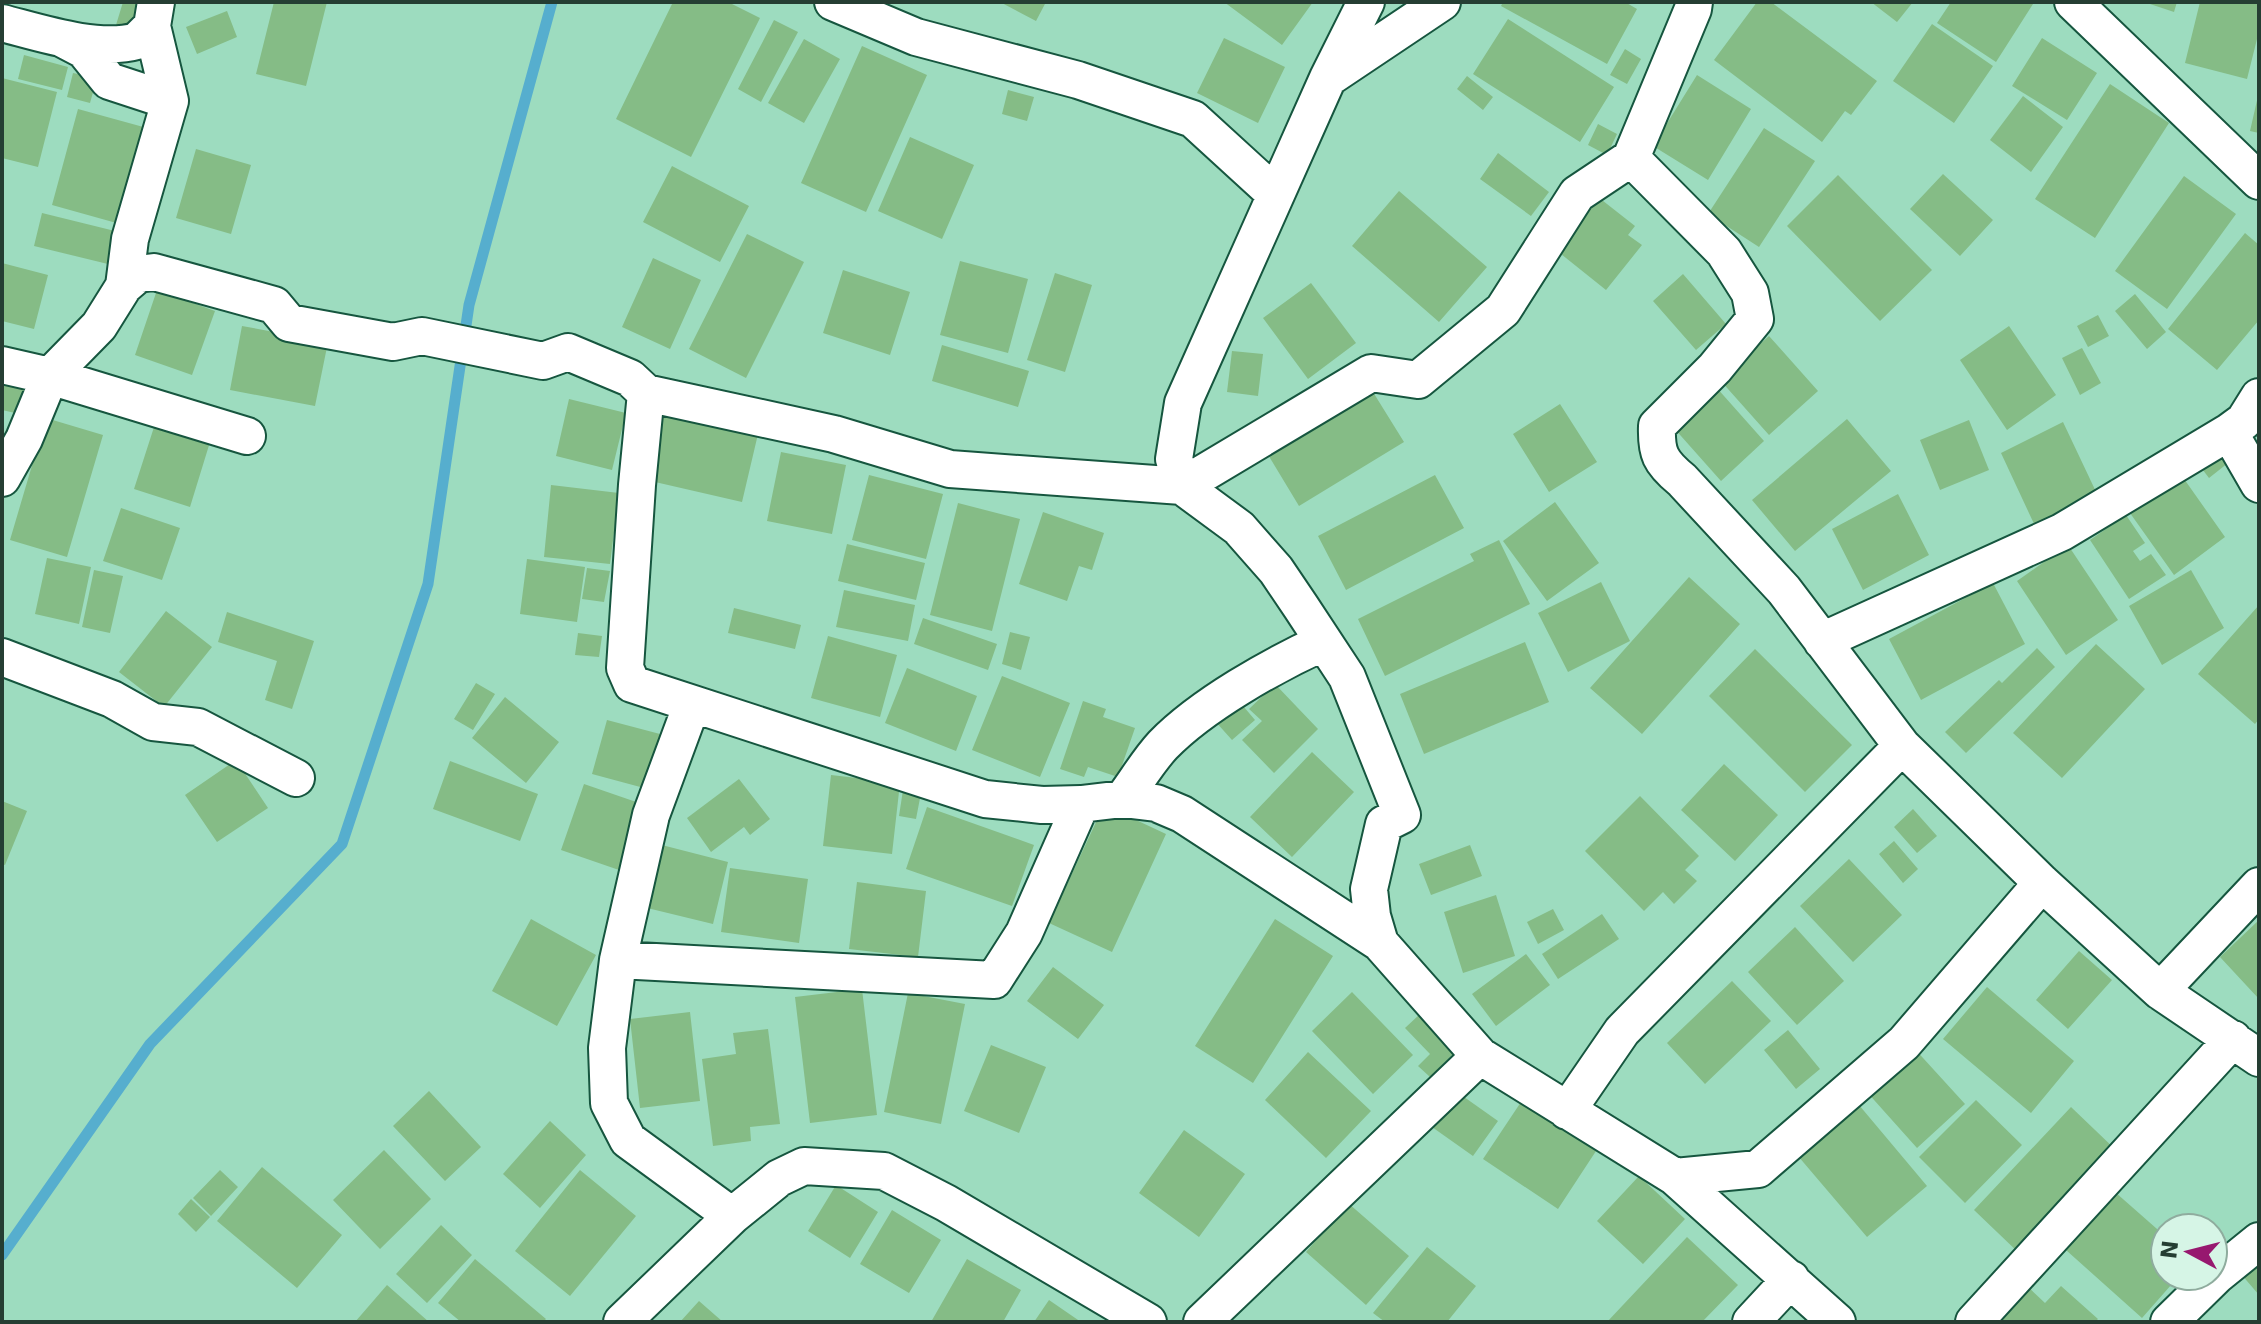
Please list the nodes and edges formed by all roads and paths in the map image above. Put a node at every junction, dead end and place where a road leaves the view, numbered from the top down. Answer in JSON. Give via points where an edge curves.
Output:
{"nodes":[{"id":1,"x":833,"y":2,"type":"edge"},
{"id":2,"x":1366,"y":2,"type":"edge"},
{"id":3,"x":1442,"y":2,"type":"edge"},
{"id":4,"x":2073,"y":2,"type":"edge"},
{"id":5,"x":1688,"y":4,"type":"edge"},
{"id":6,"x":154,"y":14,"type":"edge"},
{"id":7,"x":2,"y":23,"type":"edge"},
{"id":8,"x":62,"y":38,"type":"junction"},
{"id":9,"x":1328,"y":78,"type":"junction"},
{"id":10,"x":170,"y":101,"type":"junction"},
{"id":11,"x":1631,"y":158,"type":"junction"},
{"id":12,"x":2259,"y":181,"type":"edge"},
{"id":13,"x":1275,"y":194,"type":"junction"},
{"id":14,"x":139,"y":279,"type":"junction"},
{"id":15,"x":2,"y":365,"type":"edge"},
{"id":16,"x":50,"y":376,"type":"junction"},
{"id":17,"x":646,"y":393,"type":"junction"},
{"id":18,"x":2259,"y":397,"type":"edge"},
{"id":19,"x":2229,"y":432,"type":"junction"},
{"id":20,"x":247,"y":436,"type":"dead end"},
{"id":21,"x":2,"y":478,"type":"edge"},
{"id":22,"x":2259,"y":484,"type":"edge"},
{"id":23,"x":1182,"y":486,"type":"junction"},
{"id":24,"x":1822,"y":641,"type":"junction"},
{"id":25,"x":1324,"y":642,"type":"junction"},
{"id":26,"x":2,"y":657,"type":"edge"},
{"id":27,"x":692,"y":704,"type":"junction"},
{"id":28,"x":1902,"y":746,"type":"junction"},
{"id":29,"x":296,"y":778,"type":"dead end"},
{"id":30,"x":1123,"y":799,"type":"junction"},
{"id":31,"x":1081,"y":804,"type":"junction"},
{"id":32,"x":2042,"y":883,"type":"junction"},
{"id":33,"x":2259,"y":886,"type":"edge"},
{"id":34,"x":1380,"y":943,"type":"junction"},
{"id":35,"x":618,"y":960,"type":"junction"},
{"id":36,"x":2160,"y":991,"type":"junction"},
{"id":37,"x":2246,"y":1049,"type":"edge"},
{"id":38,"x":1480,"y":1056,"type":"junction"},
{"id":39,"x":1567,"y":1111,"type":"junction"},
{"id":40,"x":1675,"y":1177,"type":"junction"},
{"id":41,"x":732,"y":1216,"type":"junction"},
{"id":42,"x":2259,"y":1241,"type":"edge"},
{"id":43,"x":1791,"y":1279,"type":"junction"},
{"id":44,"x":1146,"y":1321,"type":"edge"},
{"id":45,"x":622,"y":1322,"type":"edge"},
{"id":46,"x":1202,"y":1322,"type":"edge"},
{"id":47,"x":1751,"y":1322,"type":"edge"},
{"id":48,"x":1837,"y":1322,"type":"edge"},
{"id":49,"x":1974,"y":1322,"type":"edge"},
{"id":50,"x":2169,"y":1322,"type":"edge"}],
"edges":[{"from":1,"to":13,"type":"street","via":[[916,37],[1078,80],[1193,119]]},
{"from":2,"to":9,"type":"street"},
{"from":3,"to":9,"type":"street"},
{"from":4,"to":12,"type":"street"},
{"from":5,"to":11,"type":"street"},
{"from":6,"to":8,"type":"street","via":[[137,41],[127,44]]},
{"from":6,"to":10,"type":"street"},
{"from":7,"to":8,"type":"street"},
{"from":8,"to":10,"type":"street","via":[[84,50],[109,81]]},
{"from":9,"to":13,"type":"street"},
{"from":10,"to":14,"type":"street","via":[[130,239]]},
{"from":11,"to":23,"type":"street","via":[[1577,194],[1503,310],[1418,380],[1371,373]]},
{"from":11,"to":24,"type":"street","via":[[1724,252],[1750,293],[1755,319],[1657,426],[1656,449],[1667,468],[1784,590]]},
{"from":13,"to":23,"type":"street","via":[[1183,403],[1174,459]]},
{"from":14,"to":16,"type":"street"},
{"from":14,"to":17,"type":"street","via":[[274,305],[289,323],[393,342],[422,336],[543,361],[568,352],[630,378]]},
{"from":15,"to":16,"type":"street"},
{"from":16,"to":20,"type":"street"},
{"from":16,"to":21,"type":"street"},
{"from":17,"to":23,"type":"street","via":[[834,434],[950,469]]},
{"from":17,"to":27,"type":"street","via":[[625,668],[632,684]]},
{"from":18,"to":19,"type":"street","via":[[2244,421]]},
{"from":19,"to":22,"type":"street"},
{"from":19,"to":24,"type":"street","via":[[2062,532]]},
{"from":23,"to":25,"type":"street","via":[[1239,528],[1276,570]]},
{"from":24,"to":28,"type":"street"},
{"from":25,"to":30,"type":"street","via":[[1286,659],[1197,716],[1163,745]]},
{"from":25,"to":34,"type":"street","via":[[1347,677],[1402,815],[1384,824],[1369,889]]},
{"from":26,"to":29,"type":"street","via":[[112,699],[153,722],[198,727]]},
{"from":27,"to":31,"type":"street","via":[[985,799]]},
{"from":27,"to":35,"type":"street","via":[[651,815]]},
{"from":28,"to":32,"type":"street"},
{"from":28,"to":39,"type":"street","via":[[1622,1031]]},
{"from":30,"to":31,"type":"street"},
{"from":30,"to":34,"type":"street","via":[[1156,803],[1182,814]]},
{"from":31,"to":35,"type":"street","via":[[1024,933],[994,980]]},
{"from":32,"to":36,"type":"street"},
{"from":32,"to":40,"type":"street","via":[[1904,1043],[1758,1169]]},
{"from":33,"to":36,"type":"street"},
{"from":34,"to":38,"type":"street"},
{"from":35,"to":41,"type":"street","via":[[607,1048],[609,1103],[628,1140]]},
{"from":36,"to":37,"type":"street"},
{"from":37,"to":49,"type":"street"},
{"from":38,"to":39,"type":"street"},
{"from":38,"to":46,"type":"street"},
{"from":39,"to":40,"type":"street"},
{"from":40,"to":43,"type":"street"},
{"from":41,"to":44,"type":"street","via":[[779,1178],[804,1166],[884,1171]]},
{"from":41,"to":45,"type":"street"},
{"from":42,"to":50,"type":"street"},
{"from":43,"to":47,"type":"street"},
{"from":43,"to":48,"type":"street"}]}
